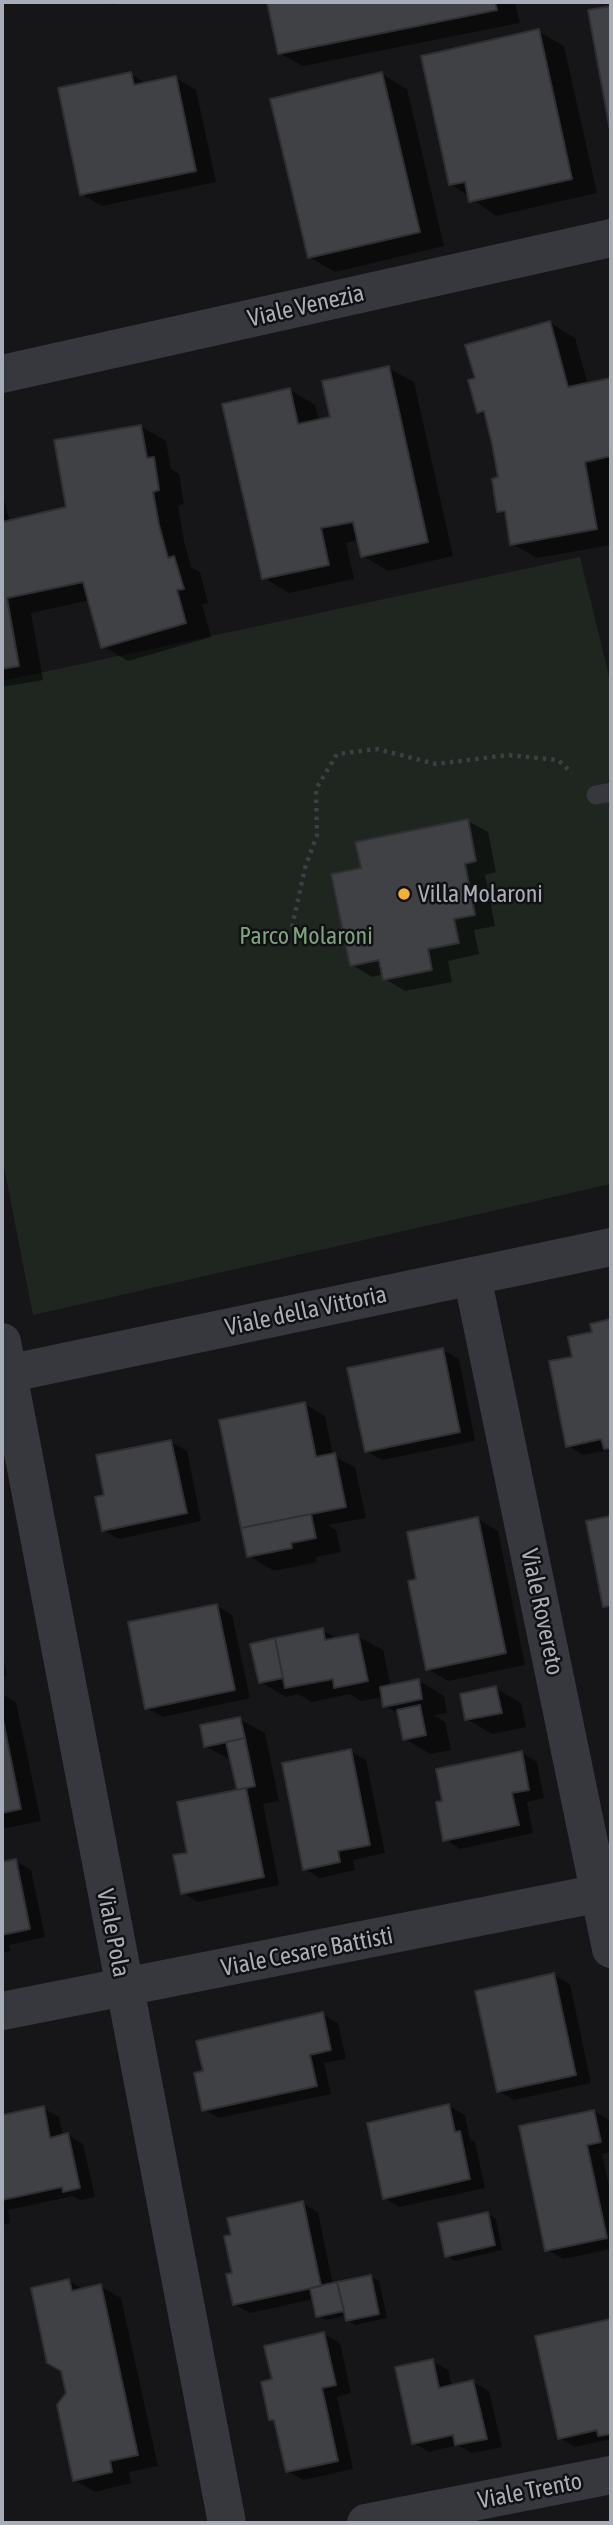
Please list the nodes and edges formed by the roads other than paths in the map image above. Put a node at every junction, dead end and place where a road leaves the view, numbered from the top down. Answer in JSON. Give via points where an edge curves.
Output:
{"nodes":[{"id":1,"x":611,"y":238,"type":"edge"},
{"id":2,"x":2,"y":374,"type":"edge"},
{"id":3,"x":611,"y":1247,"type":"edge"},
{"id":4,"x":471,"y":1276,"type":"junction"},
{"id":5,"x":4,"y":1364,"type":"edge"},
{"id":6,"x":606,"y":1892,"type":"edge"},
{"id":7,"x":611,"y":1949,"type":"edge"},
{"id":8,"x":124,"y":1988,"type":"junction"},
{"id":9,"x":2,"y":2011,"type":"edge"},
{"id":10,"x":611,"y":2475,"type":"edge"},
{"id":11,"x":228,"y":2523,"type":"edge"},
{"id":12,"x":366,"y":2523,"type":"edge"}],
"edges":[{"from":1,"to":2,"type":"street","name":"Viale Venezia"},
{"from":3,"to":4,"type":"street","name":"Viale della Vittoria"},
{"from":4,"to":5,"type":"street","name":"Viale della Vittoria"},
{"from":4,"to":6,"type":"street","name":"Viale Rovereto"},
{"from":5,"to":8,"type":"street","name":"Viale Pola"},
{"from":6,"to":7,"type":"street","name":"Viale Rovereto"},
{"from":6,"to":8,"type":"street","name":"Viale Cesare Battisti"},
{"from":8,"to":9,"type":"street","name":"Viale Cesare Battisti"},
{"from":8,"to":11,"type":"street","name":"Viale Pola"},
{"from":10,"to":12,"type":"street","name":"Viale Trento"}]}
